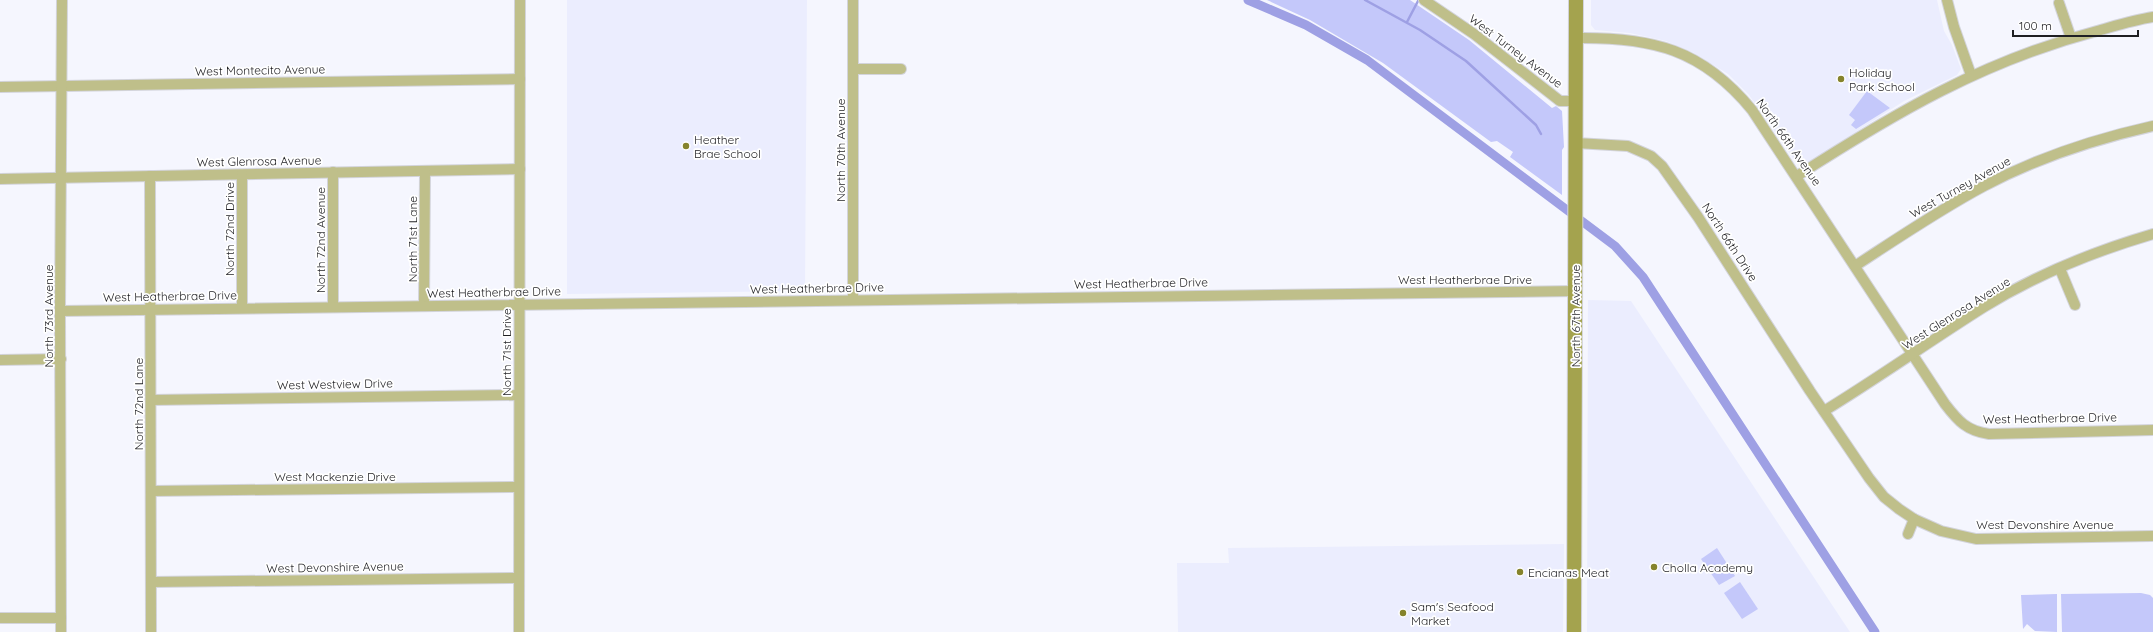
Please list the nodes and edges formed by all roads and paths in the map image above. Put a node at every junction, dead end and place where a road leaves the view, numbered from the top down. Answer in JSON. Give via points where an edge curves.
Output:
{"nodes":[{"id":1,"x":62,"y":0,"type":"edge"},
{"id":2,"x":520,"y":0,"type":"edge"},
{"id":3,"x":853,"y":0,"type":"edge"},
{"id":4,"x":1424,"y":0,"type":"edge"},
{"id":5,"x":1576,"y":0,"type":"edge"},
{"id":6,"x":1947,"y":0,"type":"edge"},
{"id":7,"x":2059,"y":4,"type":"dead end"},
{"id":8,"x":2153,"y":17,"type":"edge"},
{"id":9,"x":1576,"y":38,"type":"junction"},
{"id":10,"x":2071,"y":38,"type":"junction"},
{"id":11,"x":854,"y":69,"type":"junction"},
{"id":12,"x":901,"y":69,"type":"dead end"},
{"id":13,"x":1971,"y":75,"type":"junction"},
{"id":14,"x":520,"y":79,"type":"junction"},
{"id":15,"x":62,"y":86,"type":"junction"},
{"id":16,"x":0,"y":87,"type":"edge"},
{"id":17,"x":1576,"y":101,"type":"junction"},
{"id":18,"x":2153,"y":126,"type":"edge"},
{"id":19,"x":1576,"y":143,"type":"junction"},
{"id":20,"x":520,"y":169,"type":"junction"},
{"id":21,"x":333,"y":172,"type":"junction"},
{"id":22,"x":425,"y":172,"type":"junction"},
{"id":23,"x":242,"y":174,"type":"junction"},
{"id":24,"x":150,"y":176,"type":"junction"},
{"id":25,"x":1797,"y":176,"type":"junction"},
{"id":26,"x":61,"y":178,"type":"junction"},
{"id":27,"x":0,"y":179,"type":"edge"},
{"id":28,"x":2153,"y":234,"type":"edge"},
{"id":29,"x":1855,"y":266,"type":"junction"},
{"id":30,"x":2060,"y":269,"type":"junction"},
{"id":31,"x":1575,"y":291,"type":"junction"},
{"id":32,"x":853,"y":300,"type":"junction"},
{"id":33,"x":519,"y":305,"type":"junction"},
{"id":34,"x":2075,"y":305,"type":"dead end"},
{"id":35,"x":424,"y":306,"type":"junction"},
{"id":36,"x":333,"y":307,"type":"junction"},
{"id":37,"x":242,"y":308,"type":"junction"},
{"id":38,"x":151,"y":310,"type":"junction"},
{"id":39,"x":60,"y":311,"type":"junction"},
{"id":40,"x":1914,"y":355,"type":"junction"},
{"id":41,"x":60,"y":359,"type":"junction"},
{"id":42,"x":0,"y":360,"type":"edge"},
{"id":43,"x":519,"y":396,"type":"junction"},
{"id":44,"x":151,"y":400,"type":"junction"},
{"id":45,"x":1824,"y":411,"type":"junction"},
{"id":46,"x":2153,"y":430,"type":"edge"},
{"id":47,"x":519,"y":487,"type":"junction"},
{"id":48,"x":151,"y":491,"type":"junction"},
{"id":49,"x":1914,"y":519,"type":"junction"},
{"id":50,"x":1908,"y":534,"type":"dead end"},
{"id":51,"x":2153,"y":536,"type":"edge"},
{"id":52,"x":519,"y":578,"type":"junction"},
{"id":53,"x":151,"y":582,"type":"junction"},
{"id":54,"x":0,"y":618,"type":"edge"},
{"id":55,"x":62,"y":618,"type":"junction"},
{"id":56,"x":61,"y":632,"type":"edge"},
{"id":57,"x":152,"y":632,"type":"edge"},
{"id":58,"x":519,"y":632,"type":"edge"},
{"id":59,"x":1574,"y":632,"type":"edge"}],
"edges":[{"from":1,"to":15,"type":"street","name":"North 73rd Avenue"},
{"from":2,"to":14,"type":"street","name":"North 71st Drive"},
{"from":3,"to":11,"type":"street","name":"North 70th Avenue"},
{"from":4,"to":17,"type":"street","name":"West Turney Avenue","via":[[1474,34],[1560,101]]},
{"from":5,"to":9,"type":"main road","name":"North 67th Avenue"},
{"from":6,"to":13,"type":"street"},
{"from":7,"to":10,"type":"street"},
{"from":8,"to":10,"type":"street"},
{"from":9,"to":17,"type":"main road","name":"North 67th Avenue"},
{"from":9,"to":25,"type":"street","name":"North 66th Avenue","via":[[1633,40],[1673,50],[1700,63],[1727,82],[1740,95]]},
{"from":10,"to":13,"type":"street","via":[[2019,55]]},
{"from":11,"to":12,"type":"street"},
{"from":11,"to":32,"type":"street","name":"North 70th Avenue"},
{"from":13,"to":25,"type":"street","via":[[1893,116]]},
{"from":14,"to":15,"type":"street","name":"West Montecito Avenue"},
{"from":14,"to":20,"type":"street","name":"North 71st Drive"},
{"from":15,"to":16,"type":"street","name":"West Montecito Avenue"},
{"from":15,"to":26,"type":"street","name":"North 73rd Avenue"},
{"from":17,"to":19,"type":"main road","name":"North 67th Avenue"},
{"from":18,"to":29,"type":"street","name":"West Turney Avenue","via":[[2105,138],[2015,171],[1929,217]]},
{"from":19,"to":31,"type":"main road","name":"North 67th Avenue"},
{"from":19,"to":45,"type":"street","name":"North 66th Drive","via":[[1628,146],[1651,156],[1662,166]]},
{"from":20,"to":22,"type":"street","name":"West Glenrosa Avenue"},
{"from":20,"to":33,"type":"street","name":"North 71st Drive"},
{"from":21,"to":22,"type":"street","name":"West Glenrosa Avenue"},
{"from":21,"to":23,"type":"street","name":"West Glenrosa Avenue"},
{"from":21,"to":36,"type":"street","name":"North 72nd Avenue"},
{"from":22,"to":35,"type":"street","name":"North 71st Lane"},
{"from":23,"to":24,"type":"street","name":"West Glenrosa Avenue"},
{"from":23,"to":37,"type":"street","name":"North 72nd Drive"},
{"from":24,"to":26,"type":"street","name":"West Glenrosa Avenue"},
{"from":24,"to":38,"type":"street","name":"North 72nd Lane"},
{"from":25,"to":29,"type":"street","name":"North 66th Avenue"},
{"from":26,"to":27,"type":"street","name":"West Glenrosa Avenue"},
{"from":26,"to":39,"type":"street","name":"North 73rd Avenue"},
{"from":28,"to":30,"type":"street","name":"West Glenrosa Avenue"},
{"from":29,"to":40,"type":"street","name":"North 66th Avenue"},
{"from":30,"to":34,"type":"street"},
{"from":30,"to":40,"type":"street","name":"West Glenrosa Avenue","via":[[1985,307]]},
{"from":31,"to":32,"type":"street","name":"West Heatherbrae Drive"},
{"from":31,"to":59,"type":"main road","name":"North 67th Avenue"},
{"from":32,"to":33,"type":"street","name":"West Heatherbrae Drive"},
{"from":33,"to":35,"type":"street","name":"West Heatherbrae Drive"},
{"from":33,"to":43,"type":"street","name":"North 71st Drive"},
{"from":35,"to":36,"type":"street","name":"West Heatherbrae Drive"},
{"from":36,"to":37,"type":"street","name":"West Heatherbrae Drive"},
{"from":37,"to":38,"type":"street","name":"West Heatherbrae Drive"},
{"from":38,"to":39,"type":"street","name":"West Heatherbrae Drive"},
{"from":38,"to":44,"type":"street","name":"North 72nd Lane"},
{"from":39,"to":41,"type":"street","name":"North 73rd Avenue"},
{"from":40,"to":45,"type":"street","name":"West Glenrosa Avenue"},
{"from":40,"to":46,"type":"street","name":"West Heatherbrae Drive","via":[[1957,420],[1965,427],[1978,432],[2014,434]]},
{"from":41,"to":42,"type":"street"},
{"from":41,"to":55,"type":"street","name":"North 73rd Avenue"},
{"from":43,"to":44,"type":"street","name":"West Westview Drive"},
{"from":43,"to":47,"type":"street","name":"North 71st Drive"},
{"from":44,"to":48,"type":"street","name":"North 72nd Lane"},
{"from":45,"to":49,"type":"street","name":"West Devonshire Avenue","via":[[1884,497]]},
{"from":47,"to":48,"type":"street","name":"West Mackenzie Drive"},
{"from":47,"to":52,"type":"street","name":"North 71st Drive"},
{"from":48,"to":53,"type":"street","name":"North 72nd Lane"},
{"from":49,"to":50,"type":"street"},
{"from":49,"to":51,"type":"street","name":"West Devonshire Avenue","via":[[1942,531],[1976,539]]},
{"from":52,"to":53,"type":"street","name":"West Devonshire Avenue"},
{"from":52,"to":58,"type":"street","name":"North 71st Drive"},
{"from":53,"to":57,"type":"street","name":"North 72nd Lane"},
{"from":54,"to":55,"type":"street"},
{"from":55,"to":56,"type":"street","name":"North 73rd Avenue"}]}
